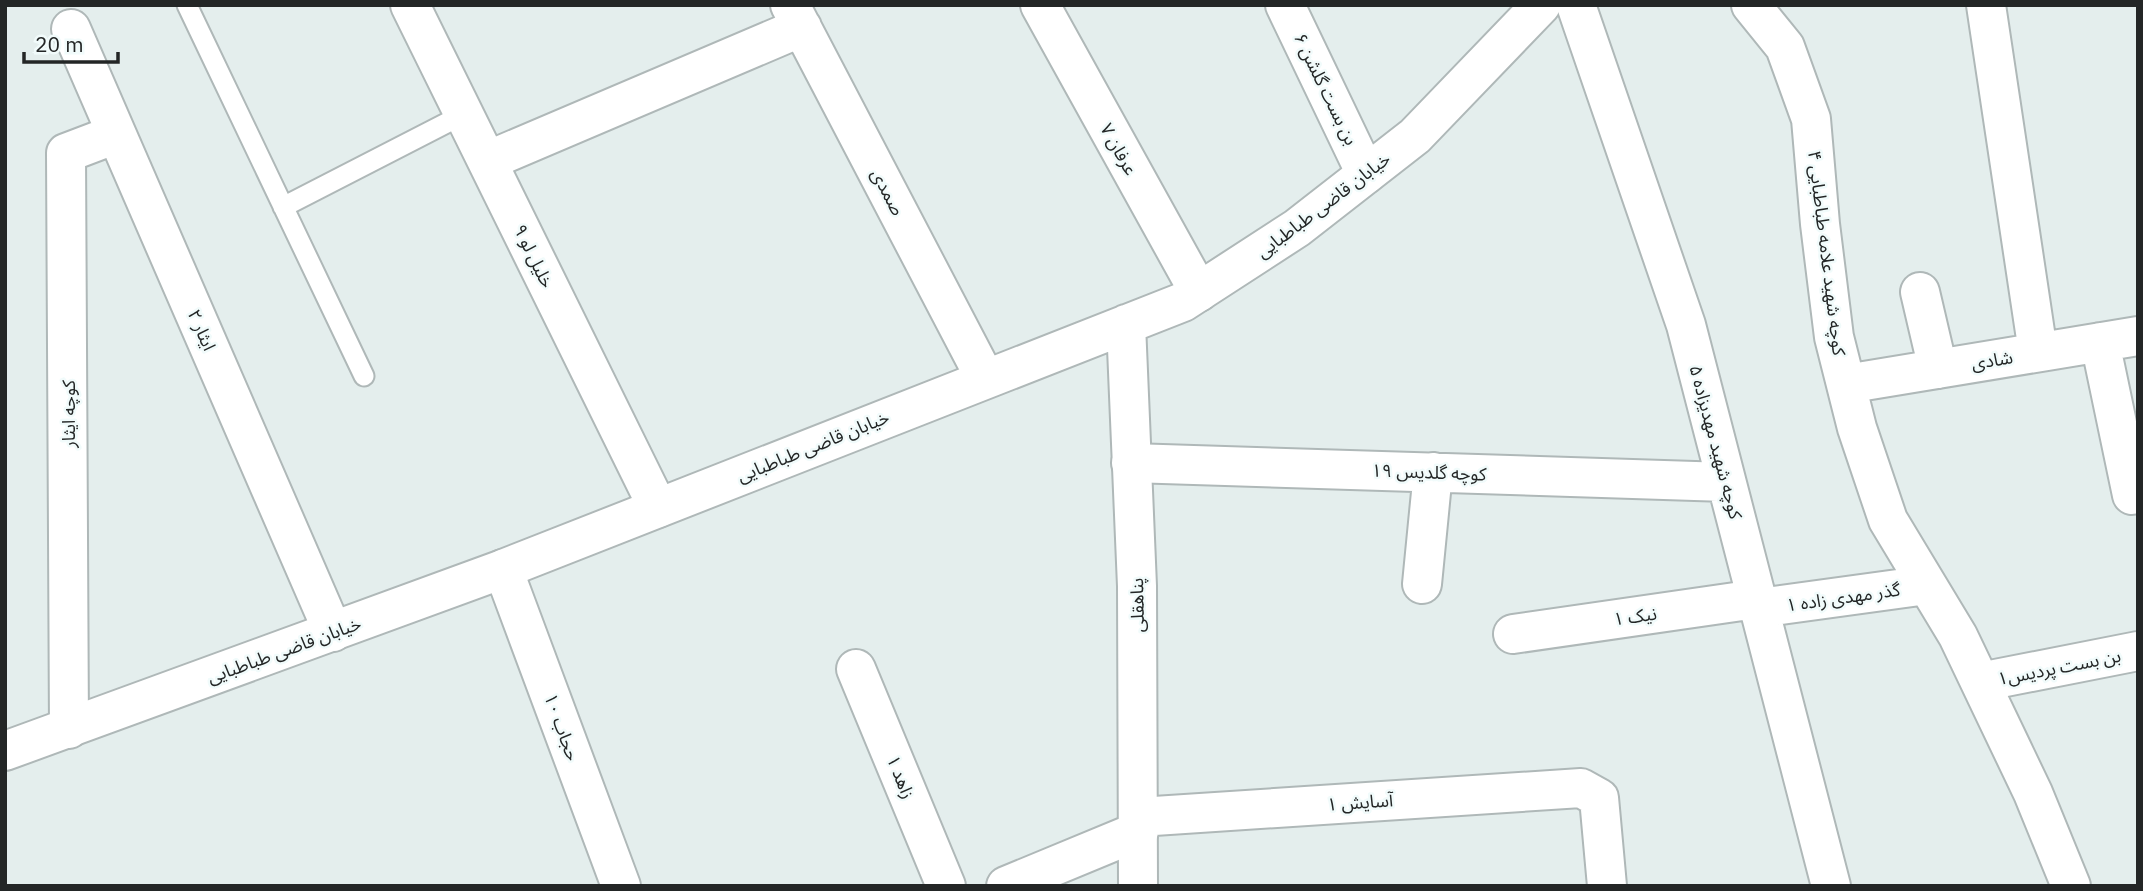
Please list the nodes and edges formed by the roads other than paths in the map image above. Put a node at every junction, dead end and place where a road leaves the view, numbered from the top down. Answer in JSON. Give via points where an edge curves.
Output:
{"nodes":[{"id":1,"x":187,"y":5,"type":"edge"},
{"id":2,"x":410,"y":5,"type":"edge"},
{"id":3,"x":1040,"y":5,"type":"edge"},
{"id":4,"x":1285,"y":5,"type":"edge"},
{"id":5,"x":1541,"y":5,"type":"edge"},
{"id":6,"x":1576,"y":5,"type":"edge"},
{"id":7,"x":1751,"y":5,"type":"edge"},
{"id":8,"x":1986,"y":5,"type":"edge"},
{"id":9,"x":796,"y":16,"type":"edge"},
{"id":10,"x":71,"y":29,"type":"dead end"},
{"id":11,"x":464,"y":114,"type":"junction"},
{"id":12,"x":116,"y":134,"type":"junction"},
{"id":13,"x":487,"y":161,"type":"junction"},
{"id":14,"x":1366,"y":174,"type":"junction"},
{"id":15,"x":283,"y":206,"type":"junction"},
{"id":16,"x":1199,"y":292,"type":"junction"},
{"id":17,"x":1920,"y":292,"type":"dead end"},
{"id":18,"x":1126,"y":324,"type":"junction"},
{"id":19,"x":2138,"y":336,"type":"edge"},
{"id":20,"x":2100,"y":342,"type":"junction"},
{"id":21,"x":2038,"y":352,"type":"junction"},
{"id":22,"x":1938,"y":369,"type":"junction"},
{"id":23,"x":364,"y":376,"type":"dead end"},
{"id":24,"x":985,"y":378,"type":"junction"},
{"id":25,"x":1846,"y":384,"type":"junction"},
{"id":26,"x":1131,"y":463,"type":"junction"},
{"id":27,"x":1433,"y":472,"type":"junction"},
{"id":28,"x":1726,"y":482,"type":"junction"},
{"id":29,"x":2132,"y":495,"type":"dead end"},
{"id":30,"x":658,"y":508,"type":"junction"},
{"id":31,"x":503,"y":569,"type":"junction"},
{"id":32,"x":1422,"y":584,"type":"dead end"},
{"id":33,"x":1927,"y":585,"type":"junction"},
{"id":34,"x":1758,"y":603,"type":"junction"},
{"id":35,"x":333,"y":632,"type":"junction"},
{"id":36,"x":1513,"y":634,"type":"dead end"},
{"id":37,"x":2138,"y":651,"type":"edge"},
{"id":38,"x":856,"y":668,"type":"dead end"},
{"id":39,"x":1980,"y":682,"type":"junction"},
{"id":40,"x":69,"y":729,"type":"junction"},
{"id":41,"x":5,"y":751,"type":"edge"},
{"id":42,"x":1139,"y":824,"type":"junction"},
{"id":43,"x":621,"y":886,"type":"edge"},
{"id":44,"x":946,"y":886,"type":"edge"},
{"id":45,"x":1006,"y":886,"type":"edge"},
{"id":46,"x":1138,"y":886,"type":"edge"},
{"id":47,"x":1606,"y":886,"type":"edge"},
{"id":48,"x":1831,"y":886,"type":"edge"},
{"id":49,"x":2071,"y":886,"type":"edge"}],
"edges":[{"from":1,"to":15,"type":"lane"},
{"from":2,"to":11,"type":"street","name":"خلیل لو ۹"},
{"from":3,"to":16,"type":"street","name":"عرفان ۷"},
{"from":4,"to":14,"type":"street","name":"بن بست گلشن ۶"},
{"from":5,"to":14,"type":"street","name":"خیابان قاضی طباطبایی","via":[[1415,136]]},
{"from":6,"to":28,"type":"street","name":"کوچه شهید مهدیزاده ۵","via":[[1686,326]]},
{"from":7,"to":25,"type":"street","name":"کوچه شهید علامه طباطبایی ۴","via":[[1786,47],[1811,119],[1834,337]]},
{"from":8,"to":21,"type":"street"},
{"from":9,"to":13,"type":"street"},
{"from":9,"to":24,"type":"street","name":"صمدی"},
{"from":10,"to":12,"type":"street","name":"ایثار ۲"},
{"from":11,"to":13,"type":"street","name":"خلیل لو ۹"},
{"from":11,"to":15,"type":"lane"},
{"from":12,"to":35,"type":"street","name":"ایثار ۲"},
{"from":12,"to":40,"type":"street","name":"کوچه ایثار","via":[[66,153]]},
{"from":13,"to":30,"type":"street","name":"خلیل لو ۹"},
{"from":14,"to":16,"type":"street","name":"خیابان قاضی طباطبایی","via":[[1297,228]]},
{"from":15,"to":23,"type":"lane"},
{"from":16,"to":18,"type":"street","name":"خیابان قاضی طباطبایی","via":[[1183,303]]},
{"from":17,"to":22,"type":"street"},
{"from":18,"to":24,"type":"street","name":"خیابان قاضی طباطبایی"},
{"from":18,"to":26,"type":"street","name":"پناهقلی"},
{"from":19,"to":20,"type":"street","name":"شادی"},
{"from":20,"to":21,"type":"street","name":"شادی"},
{"from":20,"to":29,"type":"street"},
{"from":21,"to":22,"type":"street","name":"شادی"},
{"from":22,"to":25,"type":"street","name":"شادی"},
{"from":24,"to":30,"type":"street","name":"خیابان قاضی طباطبایی"},
{"from":25,"to":33,"type":"street","name":"کوچه شهید علامه طباطبایی ۴","via":[[1888,520]]},
{"from":26,"to":27,"type":"street","name":"کوچه گلدیس ۱۹"},
{"from":26,"to":42,"type":"street","name":"پناهقلی"},
{"from":27,"to":28,"type":"street","name":"کوچه گلدیس ۱۹"},
{"from":27,"to":32,"type":"street"},
{"from":28,"to":34,"type":"street","name":"کوچه شهید مهدیزاده ۵"},
{"from":30,"to":31,"type":"street","name":"خیابان قاضی طباطبایی"},
{"from":31,"to":35,"type":"street","name":"خیابان قاضی طباطبایی"},
{"from":31,"to":43,"type":"street","name":"حجاب ۱۰"},
{"from":33,"to":34,"type":"street","name":"گذر مهدی زاده ۱"},
{"from":33,"to":39,"type":"street","name":"کوچه شهید علامه طباطبایی ۴"},
{"from":34,"to":36,"type":"street","name":"نیک ۱"},
{"from":34,"to":48,"type":"street","name":"کوچه شهید مهدیزاده ۵"},
{"from":35,"to":40,"type":"street","name":"خیابان قاضی طباطبایی"},
{"from":37,"to":39,"type":"street","name":"بن بست پردیس۱"},
{"from":38,"to":44,"type":"street","name":"زاهد ۱"},
{"from":39,"to":49,"type":"street","name":"کوچه شهید علامه طباطبایی ۴"},
{"from":40,"to":41,"type":"street","name":"خیابان قاضی طباطبایی"},
{"from":42,"to":45,"type":"street"},
{"from":42,"to":46,"type":"street","name":"پناهقلی"},
{"from":42,"to":47,"type":"street","name":"آسایش ۱","via":[[1581,788],[1599,798]]}]}
